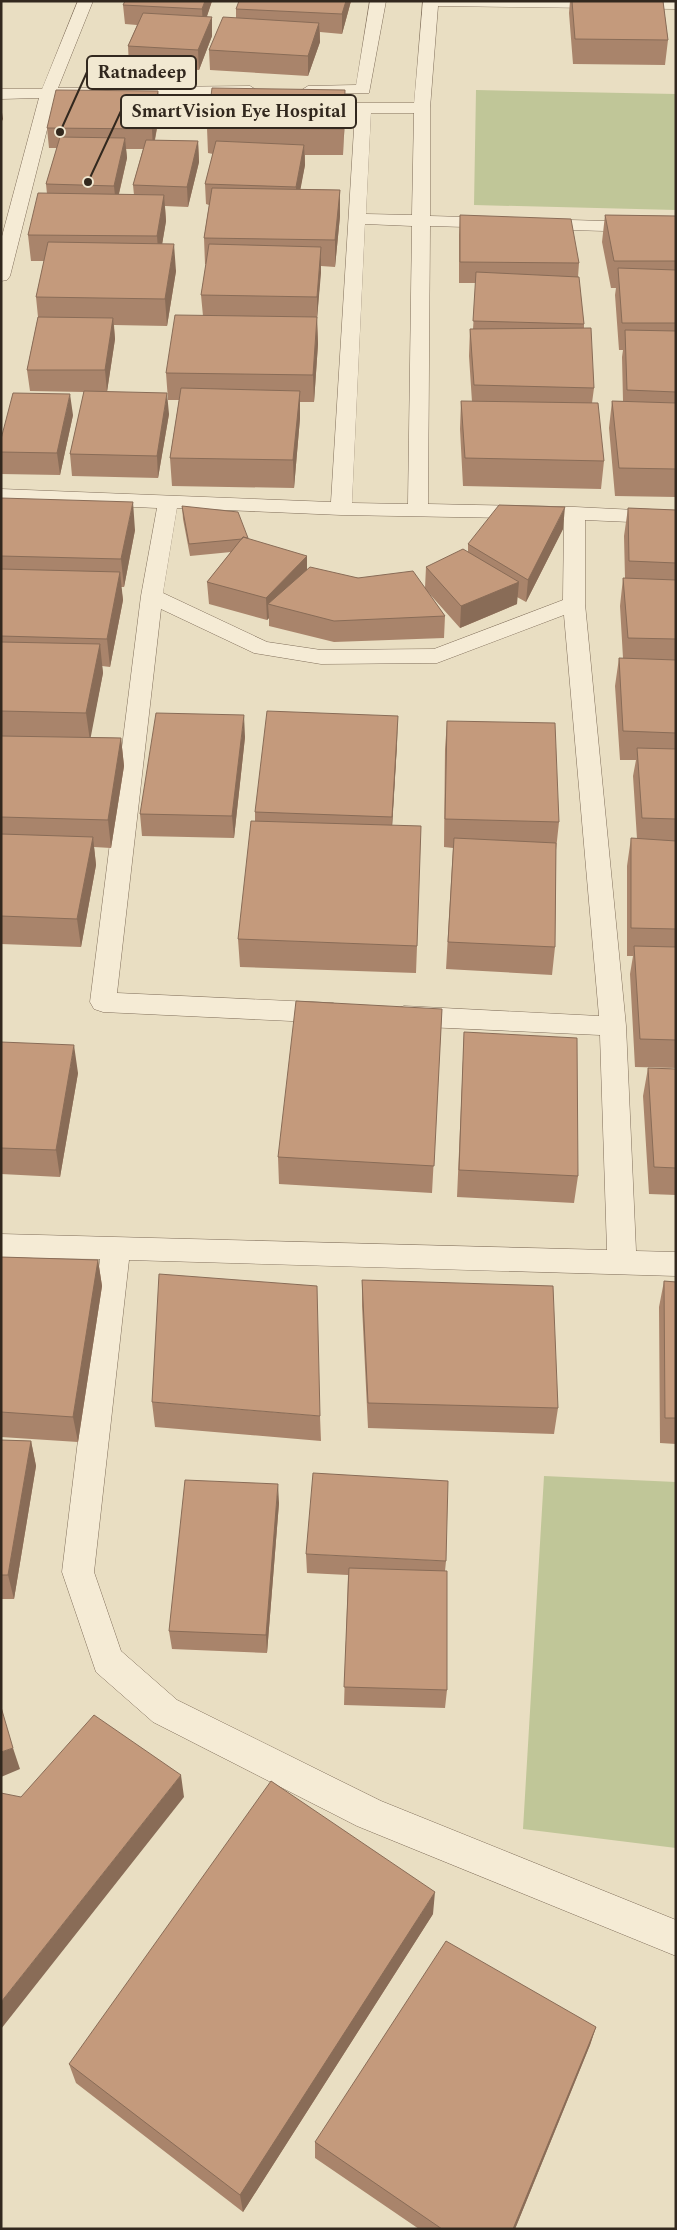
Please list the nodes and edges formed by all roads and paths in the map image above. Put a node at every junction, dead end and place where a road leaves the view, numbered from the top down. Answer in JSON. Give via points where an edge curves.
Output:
{"nodes":[{"id":1,"x":86,"y":1,"type":"edge"},
{"id":2,"x":378,"y":1,"type":"edge"},
{"id":3,"x":431,"y":1,"type":"edge"},
{"id":4,"x":436,"y":1,"type":"edge"},
{"id":5,"x":676,"y":4,"type":"edge"},
{"id":6,"x":264,"y":91,"type":"edge"},
{"id":7,"x":294,"y":91,"type":"edge"},
{"id":8,"x":1,"y":94,"type":"edge"},
{"id":9,"x":46,"y":101,"type":"junction"},
{"id":10,"x":134,"y":108,"type":"edge"},
{"id":11,"x":313,"y":108,"type":"edge"},
{"id":12,"x":362,"y":108,"type":"junction"},
{"id":13,"x":422,"y":108,"type":"junction"},
{"id":14,"x":1,"y":109,"type":"edge"},
{"id":15,"x":358,"y":219,"type":"junction"},
{"id":16,"x":421,"y":221,"type":"junction"},
{"id":17,"x":676,"y":228,"type":"edge"},
{"id":18,"x":1,"y":276,"type":"edge"},
{"id":19,"x":1,"y":495,"type":"edge"},
{"id":20,"x":168,"y":501,"type":"junction"},
{"id":21,"x":341,"y":509,"type":"junction"},
{"id":22,"x":418,"y":510,"type":"junction"},
{"id":23,"x":575,"y":513,"type":"junction"},
{"id":24,"x":676,"y":518,"type":"edge"},
{"id":25,"x":152,"y":596,"type":"junction"},
{"id":26,"x":574,"y":604,"type":"junction"},
{"id":27,"x":612,"y":1026,"type":"junction"},
{"id":28,"x":1,"y":1246,"type":"edge"},
{"id":29,"x":116,"y":1248,"type":"junction"},
{"id":30,"x":622,"y":1262,"type":"junction"},
{"id":31,"x":676,"y":1264,"type":"edge"},
{"id":32,"x":676,"y":1938,"type":"edge"}],
"edges":[{"from":1,"to":9,"type":"street"},
{"from":2,"to":7,"type":"street","via":[[363,90]]},
{"from":3,"to":13,"type":"street"},
{"from":4,"to":5,"type":"street"},
{"from":6,"to":9,"type":"street"},
{"from":8,"to":9,"type":"street"},
{"from":9,"to":10,"type":"street"},
{"from":9,"to":14,"type":"street"},
{"from":9,"to":18,"type":"street"},
{"from":11,"to":12,"type":"street"},
{"from":12,"to":13,"type":"street"},
{"from":12,"to":15,"type":"street"},
{"from":13,"to":16,"type":"street"},
{"from":15,"to":16,"type":"street"},
{"from":15,"to":21,"type":"street"},
{"from":16,"to":17,"type":"street"},
{"from":16,"to":22,"type":"street"},
{"from":19,"to":20,"type":"street"},
{"from":20,"to":21,"type":"street"},
{"from":20,"to":25,"type":"street"},
{"from":21,"to":22,"type":"street"},
{"from":22,"to":23,"type":"street"},
{"from":23,"to":24,"type":"street"},
{"from":23,"to":26,"type":"street"},
{"from":25,"to":26,"type":"street","via":[[262,648],[321,657],[437,656]]},
{"from":25,"to":27,"type":"street","via":[[103,1002]]},
{"from":26,"to":27,"type":"street"},
{"from":27,"to":30,"type":"street"},
{"from":28,"to":29,"type":"street"},
{"from":29,"to":30,"type":"street"},
{"from":29,"to":32,"type":"street","via":[[78,1572],[108,1661],[165,1711],[369,1814]]},
{"from":30,"to":31,"type":"street"}]}
